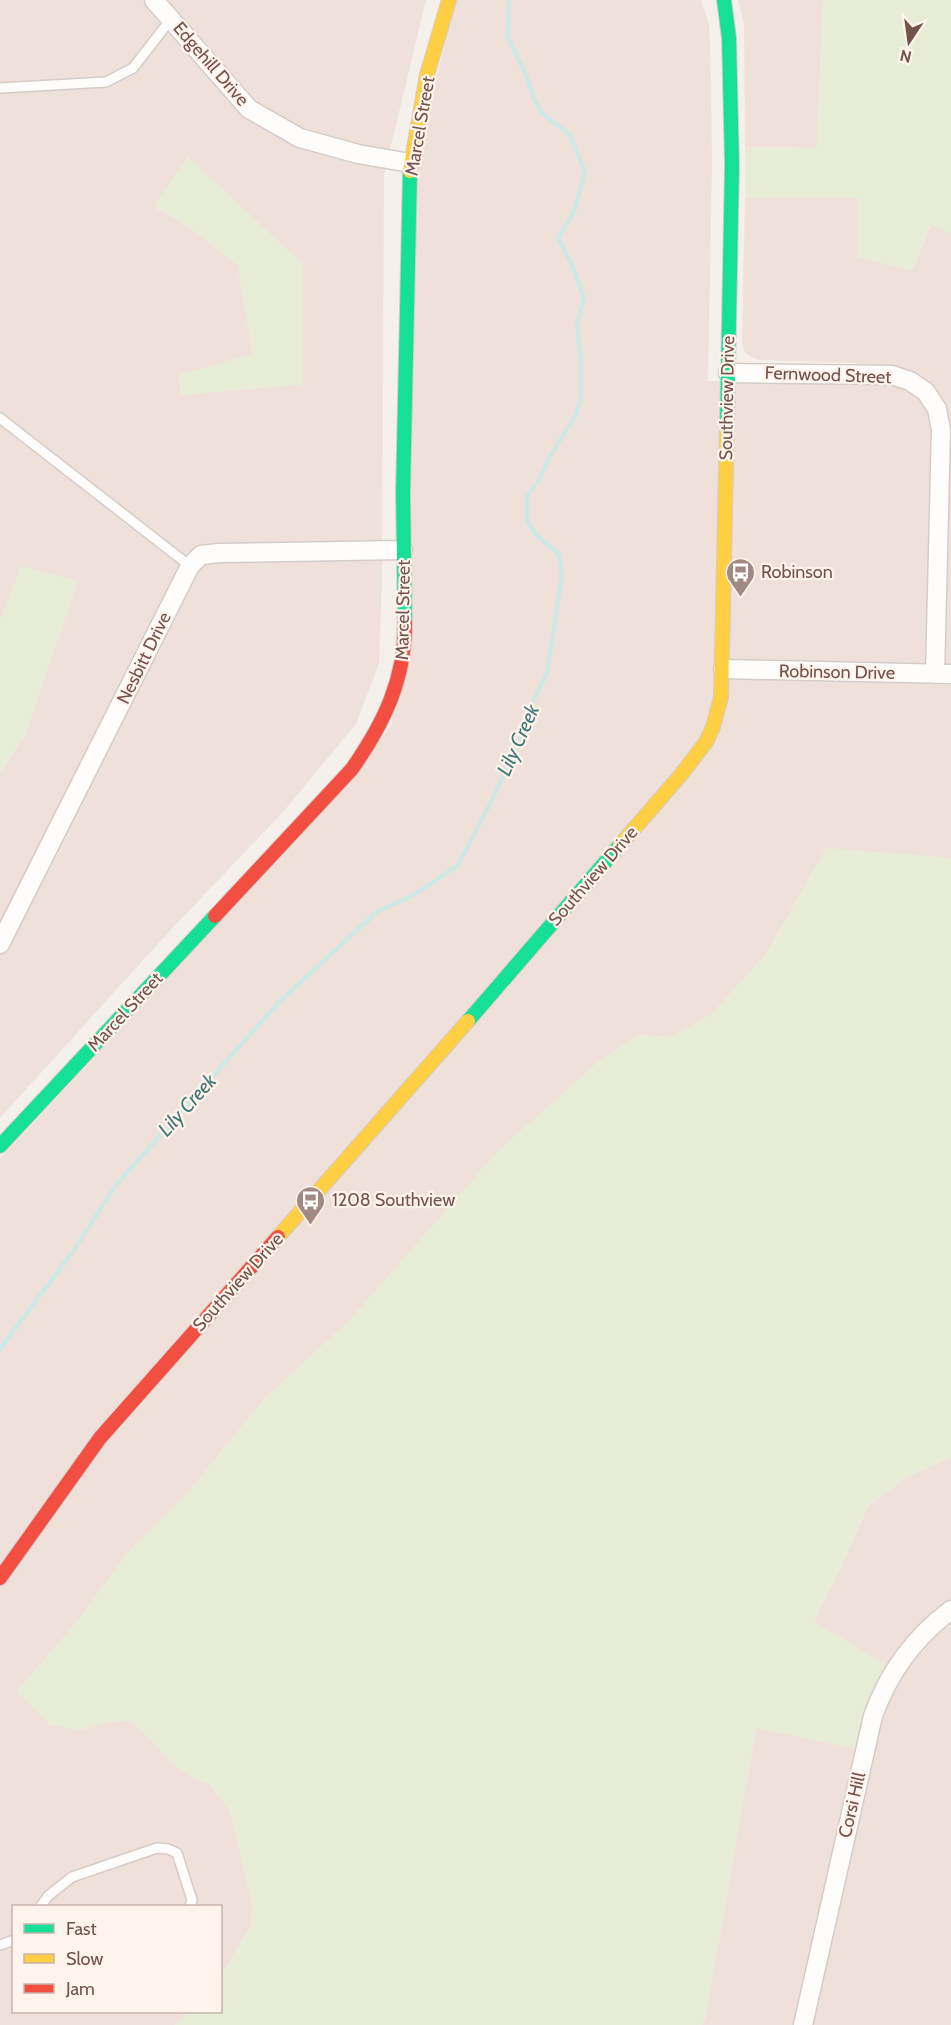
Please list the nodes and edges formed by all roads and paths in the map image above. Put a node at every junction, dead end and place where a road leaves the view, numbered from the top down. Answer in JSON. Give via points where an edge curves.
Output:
{"nodes":[{"id":1,"x":154,"y":0,"type":"edge"},
{"id":2,"x":449,"y":0,"type":"edge"},
{"id":3,"x":724,"y":0,"type":"edge"},
{"id":4,"x":171,"y":19,"type":"junction"},
{"id":5,"x":0,"y":88,"type":"edge"},
{"id":6,"x":410,"y":163,"type":"junction"},
{"id":7,"x":728,"y":373,"type":"junction"},
{"id":8,"x":0,"y":418,"type":"edge"},
{"id":9,"x":403,"y":550,"type":"junction"},
{"id":10,"x":190,"y":566,"type":"junction"},
{"id":11,"x":723,"y":669,"type":"junction"},
{"id":12,"x":943,"y":674,"type":"edge"},
{"id":13,"x":0,"y":944,"type":"edge"},
{"id":14,"x":0,"y":1146,"type":"edge"},
{"id":15,"x":0,"y":1578,"type":"edge"},
{"id":16,"x":951,"y":1610,"type":"edge"},
{"id":17,"x":42,"y":1905,"type":"edge"},
{"id":18,"x":190,"y":1905,"type":"edge"},
{"id":19,"x":803,"y":2025,"type":"edge"}],
"edges":[{"from":1,"to":4,"type":"street","name":"Edgehill Drive"},
{"from":2,"to":6,"type":"street","name":"Marcel Street","via":[[425,86]]},
{"from":3,"to":7,"type":"street","name":"Southview Drive","via":[[729,39],[732,165]]},
{"from":4,"to":5,"type":"lane","via":[[133,68],[106,82]]},
{"from":4,"to":6,"type":"street","name":"Edgehill Drive","via":[[249,110],[300,138]]},
{"from":6,"to":9,"type":"street","name":"Marcel Street"},
{"from":7,"to":11,"type":"street","name":"Southview Drive"},
{"from":7,"to":12,"type":"street","name":"Fernwood Street","via":[[892,375],[919,387],[931,398],[941,430]]},
{"from":8,"to":10,"type":"lane"},
{"from":9,"to":10,"type":"street","via":[[219,553],[201,555]]},
{"from":9,"to":14,"type":"street","name":"Marcel Street","via":[[403,666],[381,727],[369,746]]},
{"from":10,"to":13,"type":"street","name":"Nesbitt Drive"},
{"from":11,"to":12,"type":"street","name":"Robinson Drive"},
{"from":11,"to":15,"type":"street","name":"Southview Drive","via":[[713,727],[698,754],[381,1122],[100,1438]]},
{"from":16,"to":19,"type":"street","name":"Corsi Hill","via":[[908,1652],[887,1683],[873,1716]]},
{"from":17,"to":18,"type":"lane","via":[[72,1878],[157,1848],[177,1853]]}]}
